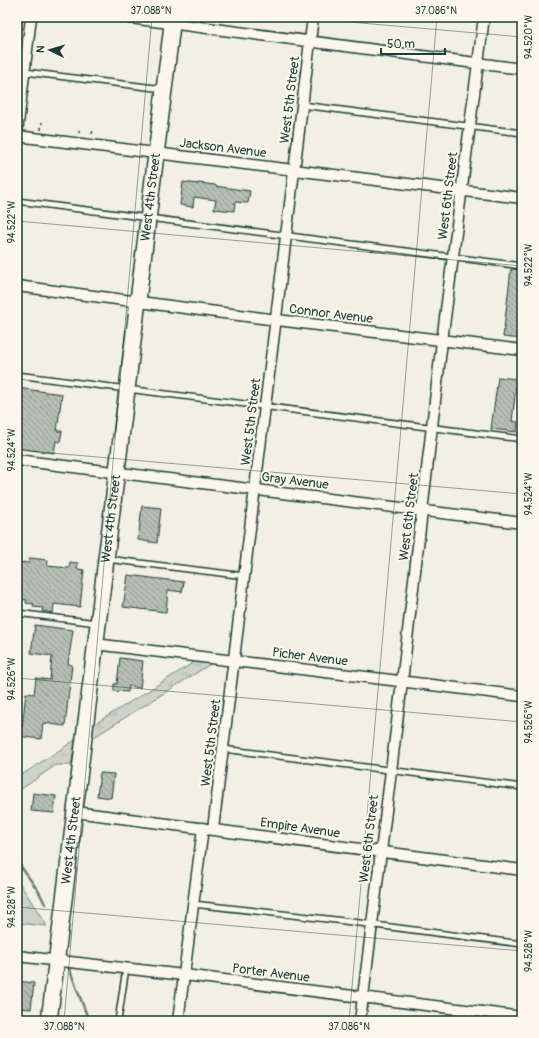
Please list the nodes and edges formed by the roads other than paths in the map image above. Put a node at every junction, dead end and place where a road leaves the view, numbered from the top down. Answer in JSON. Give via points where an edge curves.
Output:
{"nodes":[{"id":1,"x":31,"y":17,"type":"edge"},
{"id":2,"x":123,"y":17,"type":"edge"},
{"id":3,"x":313,"y":17,"type":"edge"},
{"id":4,"x":484,"y":17,"type":"edge"},
{"id":5,"x":173,"y":20,"type":"edge"},
{"id":6,"x":310,"y":42,"type":"junction"},
{"id":7,"x":478,"y":64,"type":"junction"},
{"id":8,"x":522,"y":69,"type":"edge"},
{"id":9,"x":21,"y":71,"type":"edge"},
{"id":10,"x":164,"y":89,"type":"junction"},
{"id":11,"x":302,"y":105,"type":"junction"},
{"id":12,"x":470,"y":126,"type":"junction"},
{"id":13,"x":17,"y":132,"type":"edge"},
{"id":14,"x":522,"y":133,"type":"edge"},
{"id":15,"x":17,"y":136,"type":"edge"},
{"id":16,"x":156,"y":152,"type":"junction"},
{"id":17,"x":295,"y":170,"type":"junction"},
{"id":18,"x":462,"y":190,"type":"junction"},
{"id":19,"x":522,"y":198,"type":"edge"},
{"id":20,"x":17,"y":201,"type":"edge"},
{"id":21,"x":148,"y":217,"type":"junction"},
{"id":22,"x":287,"y":235,"type":"junction"},
{"id":23,"x":454,"y":257,"type":"junction"},
{"id":24,"x":522,"y":266,"type":"edge"},
{"id":25,"x":17,"y":286,"type":"edge"},
{"id":26,"x":138,"y":302,"type":"junction"},
{"id":27,"x":277,"y":320,"type":"junction"},
{"id":28,"x":442,"y":340,"type":"junction"},
{"id":29,"x":522,"y":350,"type":"edge"},
{"id":30,"x":17,"y":375,"type":"edge"},
{"id":31,"x":127,"y":389,"type":"junction"},
{"id":32,"x":266,"y":406,"type":"junction"},
{"id":33,"x":433,"y":428,"type":"junction"},
{"id":34,"x":522,"y":439,"type":"edge"},
{"id":35,"x":17,"y":460,"type":"edge"},
{"id":36,"x":117,"y":472,"type":"junction"},
{"id":37,"x":255,"y":489,"type":"junction"},
{"id":38,"x":422,"y":511,"type":"junction"},
{"id":39,"x":522,"y":523,"type":"edge"},
{"id":40,"x":106,"y":559,"type":"junction"},
{"id":41,"x":245,"y":576,"type":"junction"},
{"id":42,"x":17,"y":613,"type":"edge"},
{"id":43,"x":98,"y":623,"type":"junction"},
{"id":44,"x":95,"y":644,"type":"junction"},
{"id":45,"x":234,"y":660,"type":"junction"},
{"id":46,"x":402,"y":682,"type":"junction"},
{"id":47,"x":522,"y":696,"type":"edge"},
{"id":48,"x":223,"y":749,"type":"junction"},
{"id":49,"x":391,"y":771,"type":"junction"},
{"id":50,"x":522,"y":787,"type":"edge"},
{"id":51,"x":75,"y":812,"type":"junction"},
{"id":52,"x":203,"y":828,"type":"junction"},
{"id":53,"x":213,"y":829,"type":"junction"},
{"id":54,"x":380,"y":852,"type":"junction"},
{"id":55,"x":522,"y":870,"type":"edge"},
{"id":56,"x":193,"y":904,"type":"junction"},
{"id":57,"x":372,"y":924,"type":"junction"},
{"id":58,"x":522,"y":944,"type":"edge"},
{"id":59,"x":17,"y":956,"type":"edge"},
{"id":60,"x":56,"y":960,"type":"junction"},
{"id":61,"x":126,"y":968,"type":"junction"},
{"id":62,"x":184,"y":975,"type":"junction"},
{"id":63,"x":363,"y":998,"type":"junction"},
{"id":64,"x":522,"y":1017,"type":"edge"},
{"id":65,"x":49,"y":1021,"type":"edge"},
{"id":66,"x":118,"y":1021,"type":"edge"},
{"id":67,"x":178,"y":1021,"type":"edge"},
{"id":68,"x":360,"y":1021,"type":"edge"}],
"edges":[{"from":1,"to":9,"type":"street"},
{"from":2,"to":5,"type":"street"},
{"from":3,"to":6,"type":"street","name":"West 5th Street"},
{"from":4,"to":7,"type":"street","name":"West 6th Street"},
{"from":5,"to":6,"type":"street"},
{"from":5,"to":10,"type":"street","name":"West 4th Street"},
{"from":6,"to":7,"type":"street"},
{"from":6,"to":11,"type":"street","name":"West 5th Street"},
{"from":7,"to":8,"type":"street"},
{"from":7,"to":12,"type":"street","name":"West 6th Street"},
{"from":9,"to":10,"type":"lane"},
{"from":9,"to":13,"type":"street"},
{"from":10,"to":16,"type":"street","name":"West 4th Street"},
{"from":11,"to":12,"type":"lane"},
{"from":11,"to":17,"type":"street","name":"West 5th Street"},
{"from":12,"to":14,"type":"lane"},
{"from":12,"to":18,"type":"street","name":"West 6th Street"},
{"from":15,"to":16,"type":"street","name":"Jackson Avenue"},
{"from":16,"to":17,"type":"street","name":"Jackson Avenue"},
{"from":16,"to":21,"type":"street","name":"West 4th Street"},
{"from":17,"to":18,"type":"street","name":"Jackson Avenue"},
{"from":17,"to":22,"type":"street","name":"West 5th Street"},
{"from":18,"to":19,"type":"street","name":"Jackson Avenue"},
{"from":18,"to":23,"type":"street","name":"West 6th Street"},
{"from":20,"to":21,"type":"lane"},
{"from":21,"to":22,"type":"lane"},
{"from":21,"to":26,"type":"street","name":"West 4th Street"},
{"from":22,"to":23,"type":"lane"},
{"from":22,"to":27,"type":"street","name":"West 5th Street"},
{"from":23,"to":24,"type":"lane"},
{"from":23,"to":28,"type":"street","name":"West 6th Street"},
{"from":25,"to":26,"type":"street","name":"Connor Avenue"},
{"from":26,"to":27,"type":"street","name":"Connor Avenue"},
{"from":26,"to":31,"type":"street","name":"West 4th Street"},
{"from":27,"to":28,"type":"street","name":"Connor Avenue"},
{"from":27,"to":32,"type":"street","name":"West 5th Street"},
{"from":28,"to":29,"type":"street","name":"Connor Avenue"},
{"from":28,"to":33,"type":"street","name":"West 6th Street"},
{"from":30,"to":31,"type":"lane"},
{"from":31,"to":32,"type":"lane"},
{"from":31,"to":36,"type":"street","name":"West 4th Street"},
{"from":32,"to":33,"type":"lane"},
{"from":32,"to":37,"type":"street","name":"West 5th Street"},
{"from":33,"to":34,"type":"lane"},
{"from":33,"to":38,"type":"street","name":"West 6th Street"},
{"from":35,"to":36,"type":"street","name":"Gray Avenue"},
{"from":36,"to":37,"type":"street","name":"Gray Avenue"},
{"from":36,"to":40,"type":"street","name":"West 4th Street"},
{"from":37,"to":38,"type":"street","name":"Gray Avenue"},
{"from":37,"to":41,"type":"street","name":"West 5th Street"},
{"from":38,"to":39,"type":"street","name":"Gray Avenue"},
{"from":38,"to":46,"type":"street","name":"West 6th Street"},
{"from":40,"to":41,"type":"lane"},
{"from":40,"to":43,"type":"street","name":"West 4th Street"},
{"from":41,"to":45,"type":"street","name":"West 5th Street"},
{"from":42,"to":43,"type":"lane"},
{"from":43,"to":44,"type":"street","name":"West 4th Street"},
{"from":44,"to":45,"type":"street","name":"Picher Avenue"},
{"from":44,"to":51,"type":"street","name":"West 4th Street"},
{"from":45,"to":46,"type":"street","name":"Picher Avenue"},
{"from":45,"to":48,"type":"street","name":"West 5th Street"},
{"from":46,"to":47,"type":"street","name":"Picher Avenue"},
{"from":46,"to":49,"type":"street","name":"West 6th Street"},
{"from":48,"to":49,"type":"lane"},
{"from":48,"to":53,"type":"street","name":"West 5th Street"},
{"from":49,"to":50,"type":"lane"},
{"from":49,"to":54,"type":"street","name":"West 6th Street"},
{"from":51,"to":52,"type":"street","name":"Empire Avenue"},
{"from":51,"to":60,"type":"street","name":"West 4th Street"},
{"from":52,"to":53,"type":"street","name":"Empire Avenue"},
{"from":52,"to":56,"type":"street"},
{"from":53,"to":54,"type":"street","name":"Empire Avenue"},
{"from":54,"to":55,"type":"street","name":"Empire Avenue"},
{"from":54,"to":57,"type":"street","name":"West 6th Street"},
{"from":56,"to":57,"type":"lane"},
{"from":56,"to":62,"type":"street"},
{"from":57,"to":58,"type":"lane"},
{"from":57,"to":63,"type":"street","name":"West 6th Street"},
{"from":59,"to":60,"type":"street","name":"Porter Avenue"},
{"from":60,"to":61,"type":"street","name":"Porter Avenue"},
{"from":60,"to":65,"type":"street","name":"West 4th Street"},
{"from":61,"to":62,"type":"street","name":"Porter Avenue"},
{"from":61,"to":66,"type":"lane"},
{"from":62,"to":63,"type":"street","name":"Porter Avenue"},
{"from":62,"to":67,"type":"street"},
{"from":63,"to":64,"type":"street","name":"Porter Avenue"},
{"from":63,"to":68,"type":"street","name":"West 6th Street"}]}
